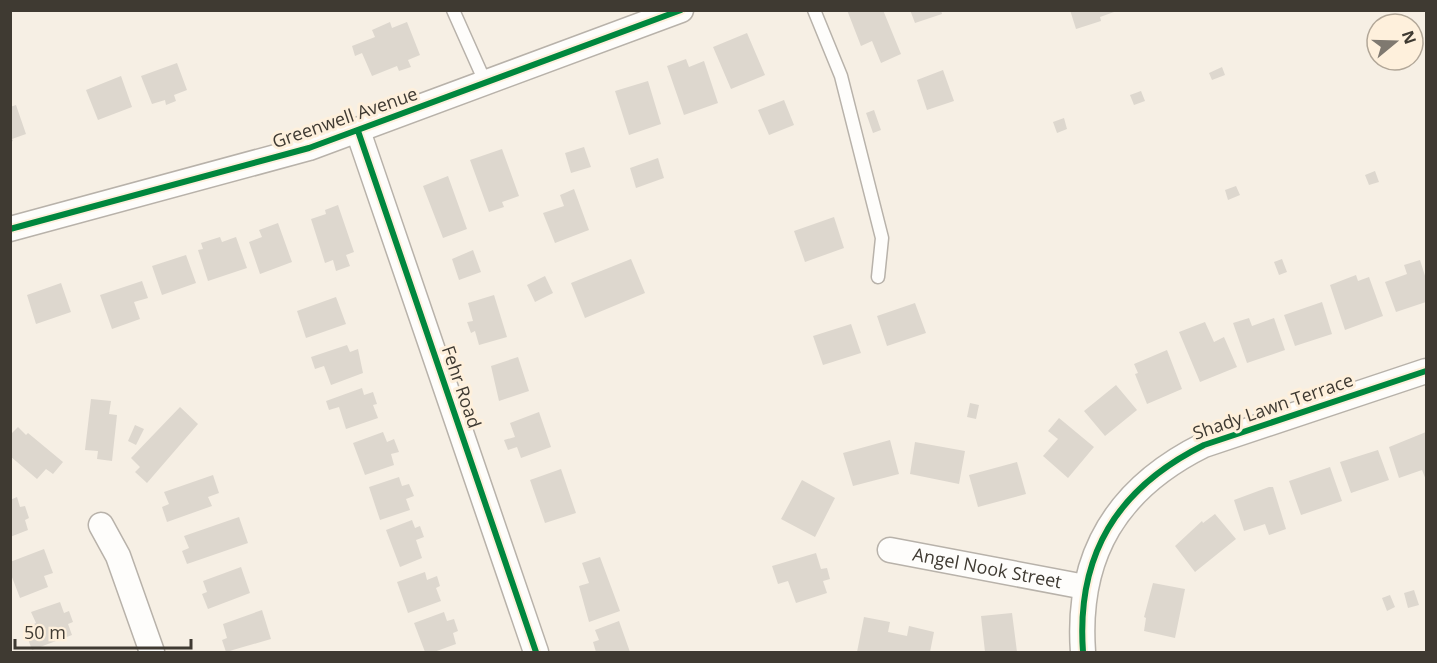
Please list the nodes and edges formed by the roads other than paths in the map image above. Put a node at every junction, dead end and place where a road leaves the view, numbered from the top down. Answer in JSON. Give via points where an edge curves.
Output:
{"nodes":[{"id":1,"x":453,"y":10,"type":"edge"},
{"id":2,"x":681,"y":10,"type":"edge"},
{"id":3,"x":813,"y":10,"type":"edge"},
{"id":4,"x":486,"y":84,"type":"junction"},
{"id":5,"x":358,"y":131,"type":"junction"},
{"id":6,"x":10,"y":229,"type":"edge"},
{"id":7,"x":878,"y":277,"type":"dead end"},
{"id":8,"x":1426,"y":371,"type":"edge"},
{"id":9,"x":101,"y":525,"type":"dead end"},
{"id":10,"x":890,"y":550,"type":"dead end"},
{"id":11,"x":1084,"y":587,"type":"junction"},
{"id":12,"x":152,"y":652,"type":"edge"},
{"id":13,"x":536,"y":652,"type":"edge"},
{"id":14,"x":1083,"y":652,"type":"edge"}],
"edges":[{"from":1,"to":4,"type":"lane"},
{"from":2,"to":4,"type":"street","name":"Greenwell Avenue"},
{"from":3,"to":7,"type":"lane","via":[[841,76],[882,238]]},
{"from":4,"to":5,"type":"street","name":"Greenwell Avenue"},
{"from":5,"to":6,"type":"street","name":"Greenwell Avenue","via":[[309,148]]},
{"from":5,"to":13,"type":"street","name":"Fehr Road"},
{"from":8,"to":11,"type":"street","name":"Shady Lawn Terrace","via":[[1204,445],[1175,459],[1126,500],[1094,556]]},
{"from":9,"to":12,"type":"street","via":[[118,556]]},
{"from":10,"to":11,"type":"street","name":"Angel Nook Street"},
{"from":11,"to":14,"type":"street","name":"Shady Lawn Terrace"}]}
